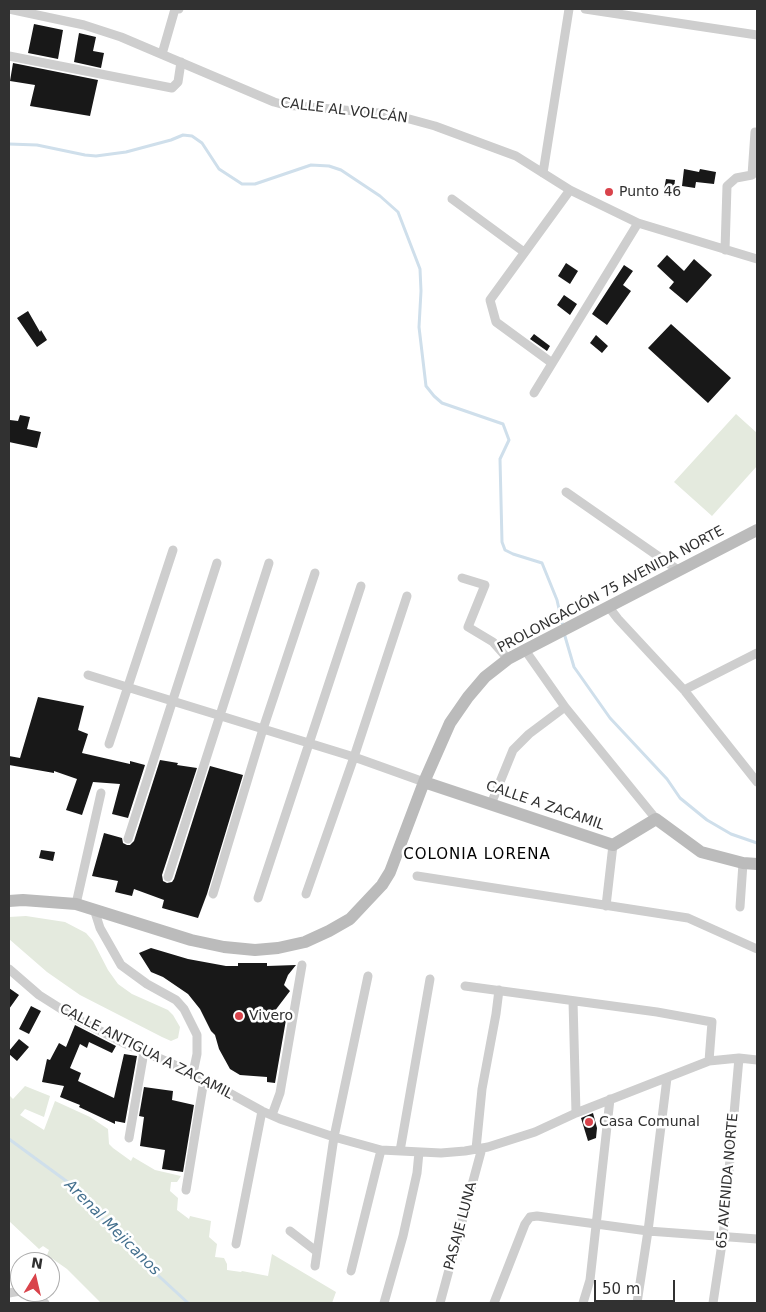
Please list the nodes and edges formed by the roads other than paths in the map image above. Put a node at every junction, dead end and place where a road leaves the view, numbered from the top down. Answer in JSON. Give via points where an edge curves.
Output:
{"nodes":[{"id":1,"x":9,"y":9,"type":"edge"},
{"id":2,"x":179,"y":9,"type":"edge"},
{"id":3,"x":569,"y":9,"type":"edge"},
{"id":4,"x":585,"y":9,"type":"edge"},
{"id":5,"x":638,"y":13,"type":"edge"},
{"id":6,"x":757,"y":35,"type":"edge"},
{"id":7,"x":162,"y":54,"type":"junction"},
{"id":8,"x":9,"y":56,"type":"edge"},
{"id":9,"x":181,"y":62,"type":"junction"},
{"id":10,"x":755,"y":132,"type":"dead end"},
{"id":11,"x":543,"y":173,"type":"junction"},
{"id":12,"x":570,"y":190,"type":"junction"},
{"id":13,"x":452,"y":199,"type":"dead end"},
{"id":14,"x":638,"y":223,"type":"junction"},
{"id":15,"x":725,"y":250,"type":"junction"},
{"id":16,"x":524,"y":252,"type":"junction"},
{"id":17,"x":757,"y":259,"type":"edge"},
{"id":18,"x":552,"y":363,"type":"junction"},
{"id":19,"x":534,"y":393,"type":"dead end"},
{"id":20,"x":566,"y":492,"type":"dead end"},
{"id":21,"x":757,"y":530,"type":"edge"},
{"id":22,"x":172,"y":550,"type":"dead end"},
{"id":23,"x":217,"y":563,"type":"dead end"},
{"id":24,"x":269,"y":563,"type":"dead end"},
{"id":25,"x":678,"y":570,"type":"junction"},
{"id":26,"x":315,"y":573,"type":"dead end"},
{"id":27,"x":462,"y":578,"type":"dead end"},
{"id":28,"x":361,"y":586,"type":"dead end"},
{"id":29,"x":407,"y":596,"type":"dead end"},
{"id":30,"x":608,"y":606,"type":"junction"},
{"id":31,"x":525,"y":650,"type":"junction"},
{"id":32,"x":757,"y":654,"type":"edge"},
{"id":33,"x":508,"y":659,"type":"junction"},
{"id":34,"x":88,"y":675,"type":"dead end"},
{"id":35,"x":127,"y":688,"type":"junction"},
{"id":36,"x":684,"y":690,"type":"junction"},
{"id":37,"x":172,"y":701,"type":"junction"},
{"id":38,"x":565,"y":707,"type":"junction"},
{"id":39,"x":220,"y":716,"type":"junction"},
{"id":40,"x":263,"y":729,"type":"junction"},
{"id":41,"x":309,"y":743,"type":"junction"},
{"id":42,"x":108,"y":744,"type":"dead end"},
{"id":43,"x":354,"y":757,"type":"junction"},
{"id":44,"x":753,"y":769,"type":"edge"},
{"id":45,"x":424,"y":782,"type":"junction"},
{"id":46,"x":757,"y":782,"type":"edge"},
{"id":47,"x":101,"y":793,"type":"dead end"},
{"id":48,"x":491,"y":804,"type":"junction"},
{"id":49,"x":656,"y":819,"type":"junction"},
{"id":50,"x":128,"y":839,"type":"dead end"},
{"id":51,"x":613,"y":846,"type":"junction"},
{"id":52,"x":743,"y":863,"type":"junction"},
{"id":53,"x":757,"y":864,"type":"edge"},
{"id":54,"x":417,"y":876,"type":"dead end"},
{"id":55,"x":168,"y":877,"type":"dead end"},
{"id":56,"x":213,"y":894,"type":"dead end"},
{"id":57,"x":306,"y":894,"type":"dead end"},
{"id":58,"x":258,"y":898,"type":"dead end"},
{"id":59,"x":9,"y":901,"type":"edge"},
{"id":60,"x":76,"y":904,"type":"junction"},
{"id":61,"x":606,"y":906,"type":"junction"},
{"id":62,"x":740,"y":907,"type":"dead end"},
{"id":63,"x":94,"y":909,"type":"junction"},
{"id":64,"x":757,"y":949,"type":"edge"},
{"id":65,"x":302,"y":965,"type":"dead end"},
{"id":66,"x":9,"y":969,"type":"edge"},
{"id":67,"x":368,"y":976,"type":"dead end"},
{"id":68,"x":430,"y":979,"type":"dead end"},
{"id":69,"x":465,"y":986,"type":"dead end"},
{"id":70,"x":499,"y":990,"type":"junction"},
{"id":71,"x":573,"y":1001,"type":"junction"},
{"id":72,"x":144,"y":1052,"type":"junction"},
{"id":73,"x":739,"y":1058,"type":"junction"},
{"id":74,"x":757,"y":1060,"type":"edge"},
{"id":75,"x":708,"y":1061,"type":"junction"},
{"id":76,"x":193,"y":1073,"type":"junction"},
{"id":77,"x":667,"y":1078,"type":"junction"},
{"id":78,"x":204,"y":1080,"type":"junction"},
{"id":79,"x":610,"y":1099,"type":"junction"},
{"id":80,"x":262,"y":1111,"type":"junction"},
{"id":81,"x":576,"y":1113,"type":"junction"},
{"id":82,"x":272,"y":1115,"type":"junction"},
{"id":83,"x":334,"y":1137,"type":"junction"},
{"id":84,"x":129,"y":1138,"type":"dead end"},
{"id":85,"x":479,"y":1149,"type":"junction"},
{"id":86,"x":382,"y":1150,"type":"junction"},
{"id":87,"x":400,"y":1151,"type":"junction"},
{"id":88,"x":419,"y":1152,"type":"junction"},
{"id":89,"x":186,"y":1190,"type":"dead end"},
{"id":90,"x":597,"y":1225,"type":"junction"},
{"id":91,"x":290,"y":1231,"type":"dead end"},
{"id":92,"x":648,"y":1231,"type":"junction"},
{"id":93,"x":723,"y":1238,"type":"junction"},
{"id":94,"x":757,"y":1238,"type":"edge"},
{"id":95,"x":236,"y":1244,"type":"dead end"},
{"id":96,"x":316,"y":1251,"type":"junction"},
{"id":97,"x":314,"y":1266,"type":"dead end"},
{"id":98,"x":351,"y":1271,"type":"dead end"},
{"id":99,"x":384,"y":1303,"type":"edge"},
{"id":100,"x":440,"y":1303,"type":"edge"},
{"id":101,"x":494,"y":1303,"type":"edge"},
{"id":102,"x":584,"y":1303,"type":"edge"},
{"id":103,"x":636,"y":1303,"type":"edge"},
{"id":104,"x":713,"y":1303,"type":"edge"}],
"edges":[{"from":1,"to":7,"type":"street","name":"CALLE AL VOLCÁN","via":[[84,25]]},
{"from":2,"to":7,"type":"street","via":[[175,10]]},
{"from":3,"to":11,"type":"street"},
{"from":4,"to":5,"type":"street"},
{"from":5,"to":6,"type":"street"},
{"from":7,"to":9,"type":"street","name":"CALLE AL VOLCÁN"},
{"from":8,"to":9,"type":"street","via":[[172,88],[178,82]]},
{"from":9,"to":11,"type":"street","name":"CALLE AL VOLCÁN","via":[[279,103],[391,114],[428,124],[512,154]]},
{"from":10,"to":15,"type":"street","via":[[752,175],[736,178],[727,186]]},
{"from":11,"to":12,"type":"street","name":"CALLE AL VOLCÁN"},
{"from":12,"to":14,"type":"street","name":"CALLE AL VOLCÁN"},
{"from":12,"to":16,"type":"street"},
{"from":13,"to":16,"type":"street"},
{"from":14,"to":15,"type":"street","name":"CALLE AL VOLCÁN"},
{"from":14,"to":18,"type":"street"},
{"from":15,"to":17,"type":"street","name":"CALLE AL VOLCÁN"},
{"from":16,"to":18,"type":"street","via":[[490,300],[496,322]]},
{"from":18,"to":19,"type":"street"},
{"from":20,"to":25,"type":"street"},
{"from":21,"to":25,"type":"main road","name":"PROLONGACIÓN 75 AVENIDA NORTE"},
{"from":22,"to":35,"type":"street"},
{"from":23,"to":37,"type":"street"},
{"from":24,"to":39,"type":"street"},
{"from":25,"to":30,"type":"main road","name":"PROLONGACIÓN 75 AVENIDA NORTE"},
{"from":26,"to":40,"type":"street"},
{"from":27,"to":33,"type":"street","via":[[485,585],[468,627],[493,642]]},
{"from":28,"to":41,"type":"street"},
{"from":29,"to":43,"type":"street"},
{"from":30,"to":31,"type":"main road","name":"PROLONGACIÓN 75 AVENIDA NORTE"},
{"from":30,"to":36,"type":"street"},
{"from":31,"to":33,"type":"main road","name":"PROLONGACIÓN 75 AVENIDA NORTE"},
{"from":31,"to":38,"type":"street"},
{"from":32,"to":36,"type":"street"},
{"from":33,"to":45,"type":"main road","name":"PROLONGACIÓN 75 AVENIDA NORTE","via":[[468,696],[450,723]]},
{"from":34,"to":35,"type":"street"},
{"from":35,"to":37,"type":"street"},
{"from":35,"to":42,"type":"street"},
{"from":36,"to":44,"type":"street"},
{"from":37,"to":39,"type":"street"},
{"from":37,"to":50,"type":"street"},
{"from":38,"to":48,"type":"street","via":[[513,750]]},
{"from":38,"to":49,"type":"street"},
{"from":39,"to":40,"type":"street"},
{"from":39,"to":55,"type":"street"},
{"from":40,"to":41,"type":"street"},
{"from":40,"to":56,"type":"street"},
{"from":41,"to":43,"type":"street"},
{"from":41,"to":58,"type":"street"},
{"from":43,"to":45,"type":"street"},
{"from":43,"to":57,"type":"street"},
{"from":44,"to":46,"type":"street"},
{"from":45,"to":48,"type":"main road","name":"CALLE A ZACAMIL"},
{"from":45,"to":63,"type":"main road","name":"PROLONGACIÓN 75 AVENIDA NORTE","via":[[382,885],[350,919],[305,942],[255,950],[224,947],[190,940]]},
{"from":47,"to":60,"type":"street"},
{"from":48,"to":51,"type":"main road","name":"CALLE A ZACAMIL"},
{"from":49,"to":51,"type":"main road","name":"CALLE A ZACAMIL"},
{"from":49,"to":52,"type":"main road","via":[[701,852]]},
{"from":51,"to":61,"type":"street"},
{"from":52,"to":53,"type":"main road"},
{"from":52,"to":62,"type":"street"},
{"from":54,"to":61,"type":"street"},
{"from":59,"to":60,"type":"main road","name":"PROLONGACIÓN 75 AVENIDA NORTE"},
{"from":60,"to":63,"type":"main road","name":"PROLONGACIÓN 75 AVENIDA NORTE"},
{"from":61,"to":64,"type":"street","via":[[688,918]]},
{"from":63,"to":76,"type":"street","via":[[100,928],[121,965],[184,1008],[197,1035]]},
{"from":65,"to":82,"type":"street","via":[[280,1093]]},
{"from":66,"to":72,"type":"street","name":"CALLE ANTIGUA A ZACAMIL","via":[[62,1010]]},
{"from":67,"to":83,"type":"street"},
{"from":68,"to":87,"type":"street"},
{"from":69,"to":70,"type":"street"},
{"from":70,"to":71,"type":"street"},
{"from":70,"to":85,"type":"street","name":"PASAJE LUNA","via":[[482,1089]]},
{"from":71,"to":75,"type":"street","via":[[712,1022]]},
{"from":71,"to":81,"type":"street"},
{"from":72,"to":76,"type":"street","name":"CALLE ANTIGUA A ZACAMIL"},
{"from":72,"to":84,"type":"street"},
{"from":73,"to":74,"type":"street","name":"CALLE ANTIGUA A ZACAMIL"},
{"from":73,"to":75,"type":"street","name":"CALLE ANTIGUA A ZACAMIL"},
{"from":73,"to":93,"type":"street","name":"65 AVENIDA NORTE"},
{"from":75,"to":77,"type":"street","name":"CALLE ANTIGUA A ZACAMIL"},
{"from":76,"to":78,"type":"street","name":"CALLE ANTIGUA A ZACAMIL"},
{"from":77,"to":79,"type":"street","name":"CALLE ANTIGUA A ZACAMIL"},
{"from":77,"to":92,"type":"street"},
{"from":78,"to":80,"type":"street","name":"CALLE ANTIGUA A ZACAMIL"},
{"from":78,"to":89,"type":"street"},
{"from":79,"to":81,"type":"street","name":"CALLE ANTIGUA A ZACAMIL"},
{"from":79,"to":90,"type":"street"},
{"from":80,"to":82,"type":"street","name":"CALLE ANTIGUA A ZACAMIL"},
{"from":80,"to":95,"type":"street"},
{"from":81,"to":85,"type":"street","name":"CALLE ANTIGUA A ZACAMIL","via":[[535,1132]]},
{"from":82,"to":83,"type":"street","name":"CALLE ANTIGUA A ZACAMIL"},
{"from":83,"to":86,"type":"street","name":"CALLE ANTIGUA A ZACAMIL"},
{"from":83,"to":96,"type":"street"},
{"from":85,"to":88,"type":"street","name":"CALLE ANTIGUA A ZACAMIL"},
{"from":85,"to":100,"type":"street","name":"PASAJE LUNA"},
{"from":86,"to":87,"type":"street","name":"CALLE ANTIGUA A ZACAMIL"},
{"from":86,"to":98,"type":"street"},
{"from":87,"to":88,"type":"street","name":"CALLE ANTIGUA A ZACAMIL"},
{"from":88,"to":99,"type":"street","via":[[403,1236]]},
{"from":90,"to":92,"type":"street"},
{"from":90,"to":101,"type":"street","via":[[530,1217]]},
{"from":90,"to":102,"type":"street"},
{"from":91,"to":96,"type":"street"},
{"from":92,"to":93,"type":"street"},
{"from":92,"to":103,"type":"street"},
{"from":93,"to":94,"type":"street"},
{"from":93,"to":104,"type":"street","name":"65 AVENIDA NORTE"},
{"from":96,"to":97,"type":"street"}]}
